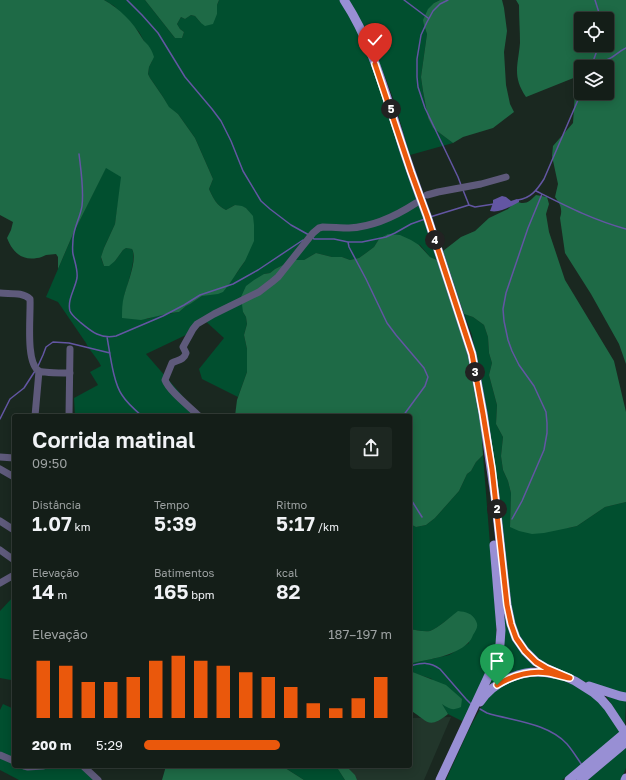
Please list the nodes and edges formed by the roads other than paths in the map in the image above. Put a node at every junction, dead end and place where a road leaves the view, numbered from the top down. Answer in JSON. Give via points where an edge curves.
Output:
{"nodes":[{"id":1,"x":344,"y":0,"type":"edge"},
{"id":2,"x":506,"y":177,"type":"dead end"},
{"id":3,"x":427,"y":195,"type":"dead end"},
{"id":4,"x":416,"y":203,"type":"dead end"},
{"id":5,"x":0,"y":293,"type":"edge"},
{"id":6,"x":70,"y":349,"type":"dead end"},
{"id":7,"x":39,"y":371,"type":"junction"},
{"id":8,"x":70,"y":373,"type":"junction"},
{"id":9,"x":35,"y":414,"type":"edge"},
{"id":10,"x":69,"y":414,"type":"edge"},
{"id":11,"x":197,"y":414,"type":"edge"},
{"id":12,"x":2,"y":457,"type":"edge"},
{"id":13,"x":12,"y":458,"type":"edge"},
{"id":14,"x":0,"y":470,"type":"edge"},
{"id":15,"x":12,"y":476,"type":"edge"},
{"id":16,"x":493,"y":478,"type":"junction"},
{"id":17,"x":0,"y":521,"type":"edge"},
{"id":18,"x":12,"y":529,"type":"edge"},
{"id":19,"x":0,"y":550,"type":"edge"},
{"id":20,"x":12,"y":559,"type":"edge"},
{"id":21,"x":12,"y":576,"type":"edge"},
{"id":22,"x":0,"y":583,"type":"edge"},
{"id":23,"x":572,"y":680,"type":"junction"},
{"id":24,"x":626,"y":697,"type":"edge"},
{"id":25,"x":465,"y":727,"type":"junction"},
{"id":26,"x":626,"y":735,"type":"edge"},
{"id":27,"x":0,"y":755,"type":"edge"},
{"id":28,"x":12,"y":761,"type":"edge"},
{"id":29,"x":85,"y":768,"type":"edge"},
{"id":30,"x":98,"y":780,"type":"edge"},
{"id":31,"x":440,"y":780,"type":"edge"},
{"id":32,"x":569,"y":780,"type":"edge"},
{"id":33,"x":580,"y":780,"type":"edge"}],
"edges":[{"from":1,"to":16,"type":"main road","via":[[370,49],[468,341]]},
{"from":2,"to":3,"type":"street"},
{"from":4,"to":11,"type":"street","via":[[370,224],[351,228],[321,227],[272,282],[259,292],[208,317],[192,329],[183,347],[186,355],[172,363],[165,380]]},
{"from":5,"to":7,"type":"street","via":[[21,294],[30,299],[31,355],[33,365]]},
{"from":6,"to":8,"type":"street"},
{"from":7,"to":8,"type":"street"},
{"from":7,"to":9,"type":"street"},
{"from":8,"to":10,"type":"street"},
{"from":12,"to":13,"type":"street"},
{"from":12,"to":14,"type":"street"},
{"from":14,"to":15,"type":"street"},
{"from":16,"to":23,"type":"main road","via":[[507,605],[516,638],[536,662]]},
{"from":16,"to":25,"type":"main road","via":[[493,526],[500,644],[495,662]]},
{"from":17,"to":18,"type":"street"},
{"from":19,"to":20,"type":"street"},
{"from":21,"to":22,"type":"street"},
{"from":23,"to":24,"type":"main road"},
{"from":23,"to":25,"type":"main road","via":[[547,673],[521,674],[510,678],[483,697]]},
{"from":23,"to":26,"type":"main road","via":[[601,699]]},
{"from":25,"to":31,"type":"main road"},
{"from":26,"to":32,"type":"main road"},
{"from":26,"to":33,"type":"main road"},
{"from":27,"to":28,"type":"street"},
{"from":29,"to":30,"type":"street"}]}
